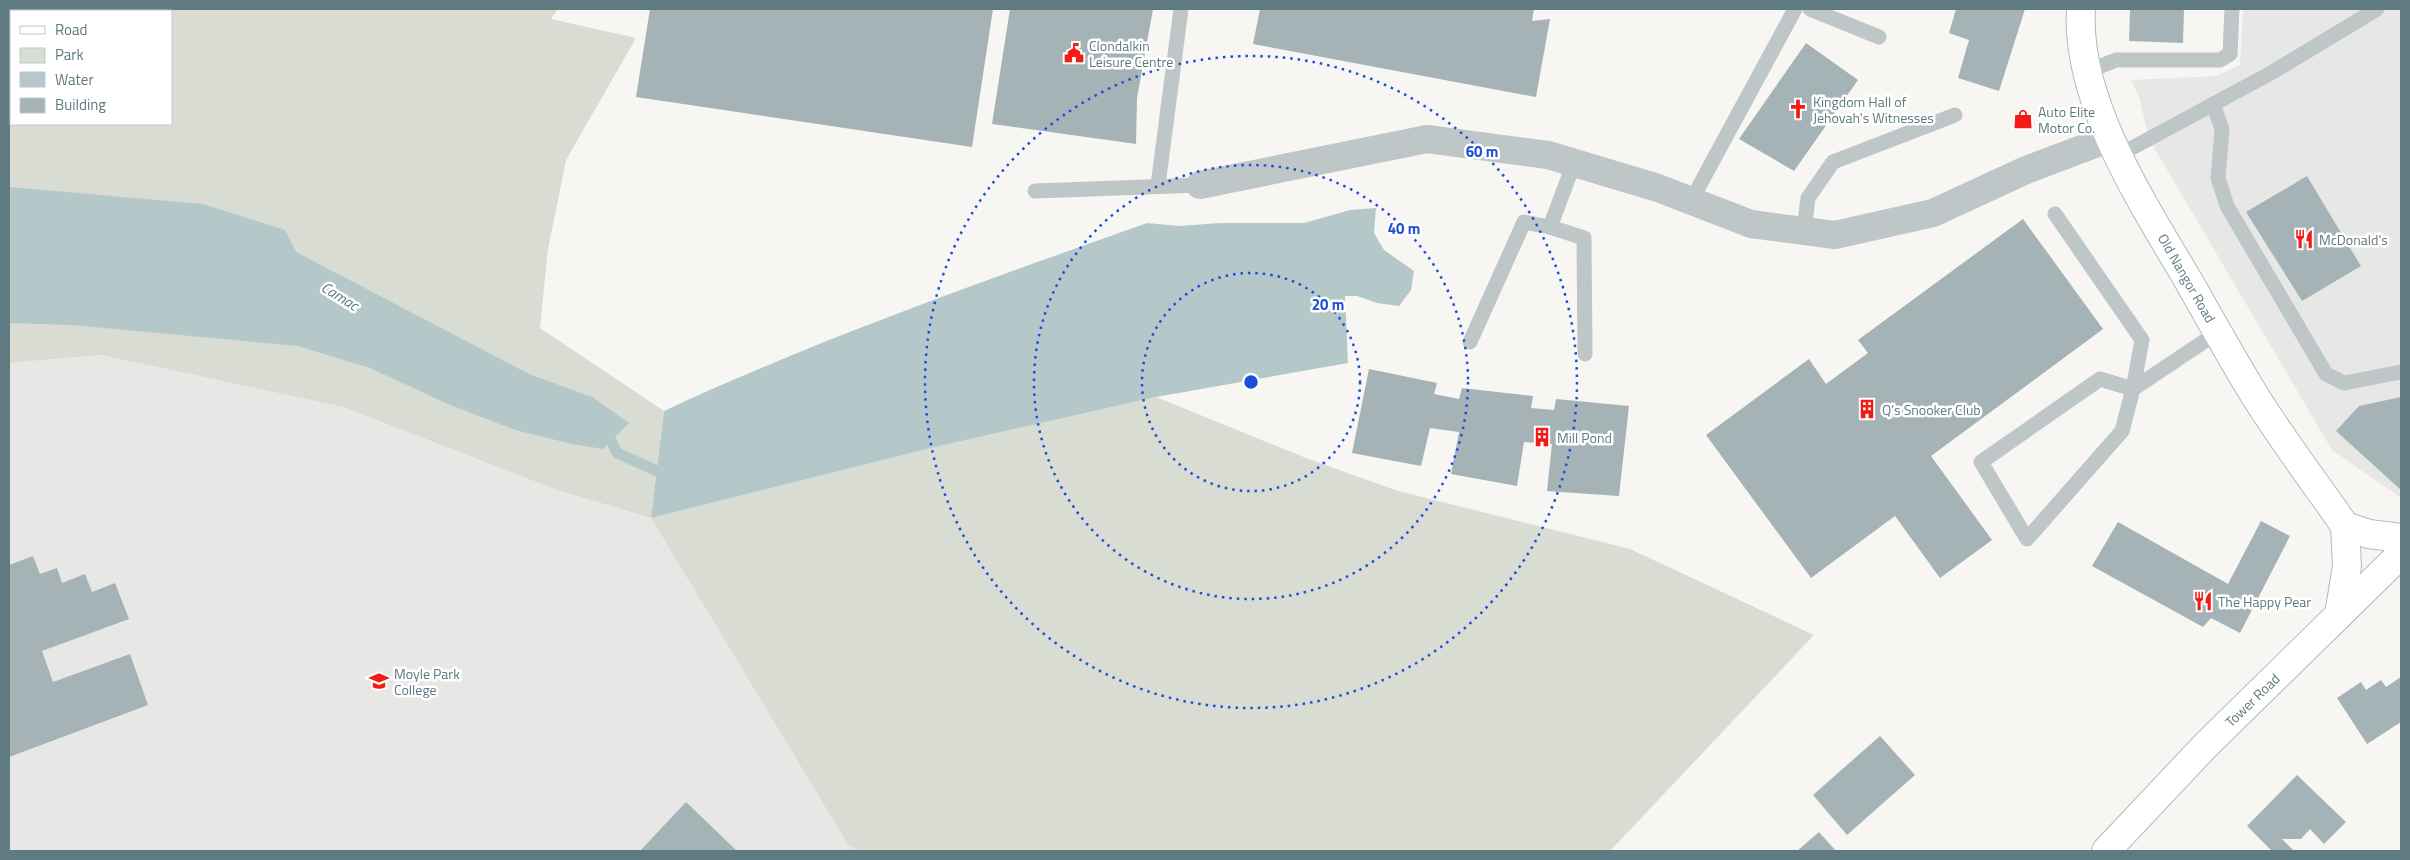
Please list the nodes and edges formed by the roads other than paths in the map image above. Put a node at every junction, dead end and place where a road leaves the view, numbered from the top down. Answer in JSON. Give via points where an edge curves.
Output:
{"nodes":[{"id":1,"x":1181,"y":9,"type":"edge"},
{"id":2,"x":1795,"y":9,"type":"edge"},
{"id":3,"x":1810,"y":9,"type":"edge"},
{"id":4,"x":2081,"y":9,"type":"edge"},
{"id":5,"x":2232,"y":9,"type":"edge"},
{"id":6,"x":2377,"y":9,"type":"edge"},
{"id":7,"x":1879,"y":38,"type":"dead end"},
{"id":8,"x":2086,"y":72,"type":"junction"},
{"id":9,"x":2213,"y":104,"type":"junction"},
{"id":10,"x":1955,"y":115,"type":"dead end"},
{"id":11,"x":2115,"y":146,"type":"junction"},
{"id":12,"x":1574,"y":163,"type":"junction"},
{"id":13,"x":1158,"y":185,"type":"junction"},
{"id":14,"x":1200,"y":185,"type":"joint"},
{"id":15,"x":1036,"y":191,"type":"dead end"},
{"id":16,"x":1691,"y":201,"type":"junction"},
{"id":17,"x":2055,"y":214,"type":"dead end"},
{"id":18,"x":1550,"y":227,"type":"junction"},
{"id":19,"x":1804,"y":231,"type":"junction"},
{"id":20,"x":2218,"y":332,"type":"junction"},
{"id":21,"x":1470,"y":342,"type":"dead end"},
{"id":22,"x":1584,"y":354,"type":"dead end"},
{"id":23,"x":2401,"y":372,"type":"edge"},
{"id":24,"x":2133,"y":389,"type":"junction"},
{"id":25,"x":2345,"y":526,"type":"junction"},
{"id":26,"x":2401,"y":538,"type":"edge"},
{"id":27,"x":2401,"y":554,"type":"edge"},
{"id":28,"x":2339,"y":615,"type":"junction"},
{"id":29,"x":2106,"y":851,"type":"edge"}],
"edges":[{"from":1,"to":13,"type":"lane"},
{"from":2,"to":16,"type":"lane"},
{"from":3,"to":7,"type":"lane"},
{"from":4,"to":8,"type":"street","name":"Old Nangor Road"},
{"from":5,"to":8,"type":"lane","via":[[2230,54],[2220,60],[2116,60]]},
{"from":6,"to":9,"type":"lane"},
{"from":8,"to":11,"type":"street","name":"Old Nangor Road"},
{"from":9,"to":11,"type":"lane"},
{"from":9,"to":23,"type":"lane","via":[[2222,129],[2218,178],[2227,206],[2326,374],[2344,383]]},
{"from":10,"to":19,"type":"lane","via":[[1833,162],[1808,198]]},
{"from":11,"to":19,"type":"street","via":[[2026,170],[1933,213],[1835,235]]},
{"from":11,"to":20,"type":"street","name":"Old Nangor Road","via":[[2145,207]]},
{"from":12,"to":14,"type":"street","via":[[1548,155],[1427,139]]},
{"from":12,"to":16,"type":"street"},
{"from":12,"to":18,"type":"lane"},
{"from":13,"to":14,"type":"lane"},
{"from":13,"to":15,"type":"lane"},
{"from":16,"to":19,"type":"street","via":[[1751,224]]},
{"from":17,"to":24,"type":"lane","via":[[2142,340]]},
{"from":18,"to":21,"type":"lane","via":[[1524,222]]},
{"from":18,"to":22,"type":"lane","via":[[1584,238]]},
{"from":20,"to":24,"type":"lane"},
{"from":20,"to":25,"type":"street","name":"Old Nangor Road","via":[[2253,392]]},
{"from":24,"to":24,"type":"lane","via":[[2122,431],[2027,539],[1981,462],[2100,379]]},
{"from":25,"to":26,"type":"street","via":[[2369,534]]},
{"from":25,"to":28,"type":"street","via":[[2347,566]]},
{"from":27,"to":28,"type":"street","name":"Tower Road"},
{"from":28,"to":29,"type":"street","name":"Tower Road","via":[[2206,745]]}]}
